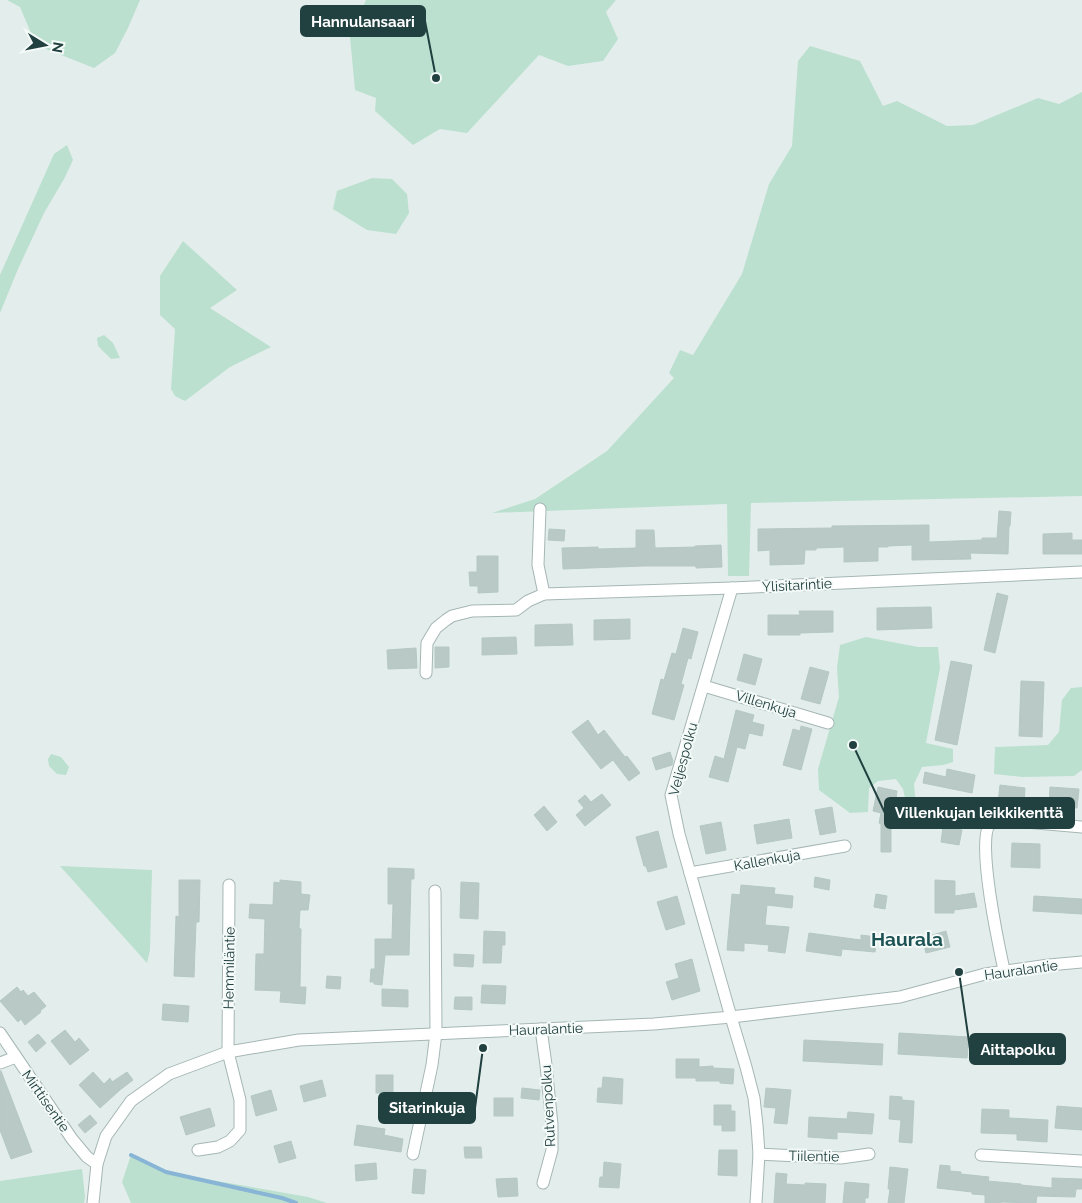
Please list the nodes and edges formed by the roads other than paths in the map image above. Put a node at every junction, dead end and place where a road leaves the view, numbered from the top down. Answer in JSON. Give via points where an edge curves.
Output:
{"nodes":[{"id":1,"x":540,"y":509,"type":"dead end"},
{"id":2,"x":1082,"y":572,"type":"edge"},
{"id":3,"x":732,"y":588,"type":"junction"},
{"id":4,"x":544,"y":594,"type":"junction"},
{"id":5,"x":426,"y":673,"type":"dead end"},
{"id":6,"x":704,"y":686,"type":"junction"},
{"id":7,"x":828,"y":723,"type":"dead end"},
{"id":8,"x":1082,"y":827,"type":"edge"},
{"id":9,"x":845,"y":846,"type":"dead end"},
{"id":10,"x":690,"y":873,"type":"junction"},
{"id":11,"x":229,"y":884,"type":"dead end"},
{"id":12,"x":435,"y":891,"type":"dead end"},
{"id":13,"x":1082,"y":962,"type":"edge"},
{"id":14,"x":1004,"y":970,"type":"junction"},
{"id":15,"x":731,"y":1017,"type":"junction"},
{"id":16,"x":541,"y":1029,"type":"junction"},
{"id":17,"x":0,"y":1034,"type":"edge"},
{"id":18,"x":436,"y":1034,"type":"junction"},
{"id":19,"x":228,"y":1052,"type":"junction"},
{"id":20,"x":16,"y":1058,"type":"junction"},
{"id":21,"x":0,"y":1063,"type":"edge"},
{"id":22,"x":198,"y":1150,"type":"dead end"},
{"id":23,"x":413,"y":1154,"type":"dead end"},
{"id":24,"x":759,"y":1154,"type":"junction"},
{"id":25,"x":869,"y":1154,"type":"dead end"},
{"id":26,"x":981,"y":1155,"type":"dead end"},
{"id":27,"x":1082,"y":1161,"type":"edge"},
{"id":28,"x":96,"y":1164,"type":"junction"},
{"id":29,"x":543,"y":1183,"type":"dead end"},
{"id":30,"x":93,"y":1203,"type":"edge"},
{"id":31,"x":756,"y":1203,"type":"edge"}],
"edges":[{"from":1,"to":4,"type":"street","via":[[538,565]]},
{"from":2,"to":3,"type":"street","name":"Ylisitarintie"},
{"from":3,"to":4,"type":"street","name":"Ylisitarintie"},
{"from":3,"to":6,"type":"street","name":"Veljespolku"},
{"from":4,"to":5,"type":"street","name":"Ylisitarintie","via":[[516,610],[472,611],[446,620],[436,628],[427,643]]},
{"from":6,"to":7,"type":"street","name":"Villenkuja"},
{"from":6,"to":10,"type":"street","name":"Veljespolku","via":[[671,795]]},
{"from":8,"to":14,"type":"street","via":[[1001,820],[990,825],[986,842],[987,871]]},
{"from":9,"to":10,"type":"street","name":"Kallenkuja"},
{"from":10,"to":15,"type":"street","name":"Veljespolku"},
{"from":11,"to":19,"type":"street","name":"Hemmiläntie"},
{"from":12,"to":18,"type":"street"},
{"from":13,"to":14,"type":"street","name":"Hauralantie"},
{"from":14,"to":15,"type":"street","name":"Hauralantie","via":[[900,997]]},
{"from":15,"to":16,"type":"street","name":"Hauralantie"},
{"from":15,"to":24,"type":"street","name":"Veljespolku","via":[[754,1098]]},
{"from":16,"to":18,"type":"street","name":"Hauralantie"},
{"from":16,"to":29,"type":"street","name":"Rutvenpolku","via":[[552,1125],[552,1150]]},
{"from":17,"to":20,"type":"street","name":"Mirttisentie"},
{"from":18,"to":19,"type":"street","name":"Hauralantie","via":[[299,1040]]},
{"from":18,"to":23,"type":"street"},
{"from":19,"to":22,"type":"street","name":"Hemmiläntie","via":[[240,1100],[240,1130],[230,1141],[218,1147]]},
{"from":19,"to":28,"type":"street","name":"Hauralantie","via":[[169,1074],[131,1101],[106,1136]]},
{"from":20,"to":21,"type":"street"},
{"from":20,"to":28,"type":"street","name":"Mirttisentie","via":[[72,1139]]},
{"from":24,"to":25,"type":"street","name":"Tiilentie","via":[[841,1158]]},
{"from":24,"to":31,"type":"street","name":"Veljespolku"},
{"from":26,"to":27,"type":"street"},
{"from":28,"to":30,"type":"street","name":"Hauralantie"}]}
